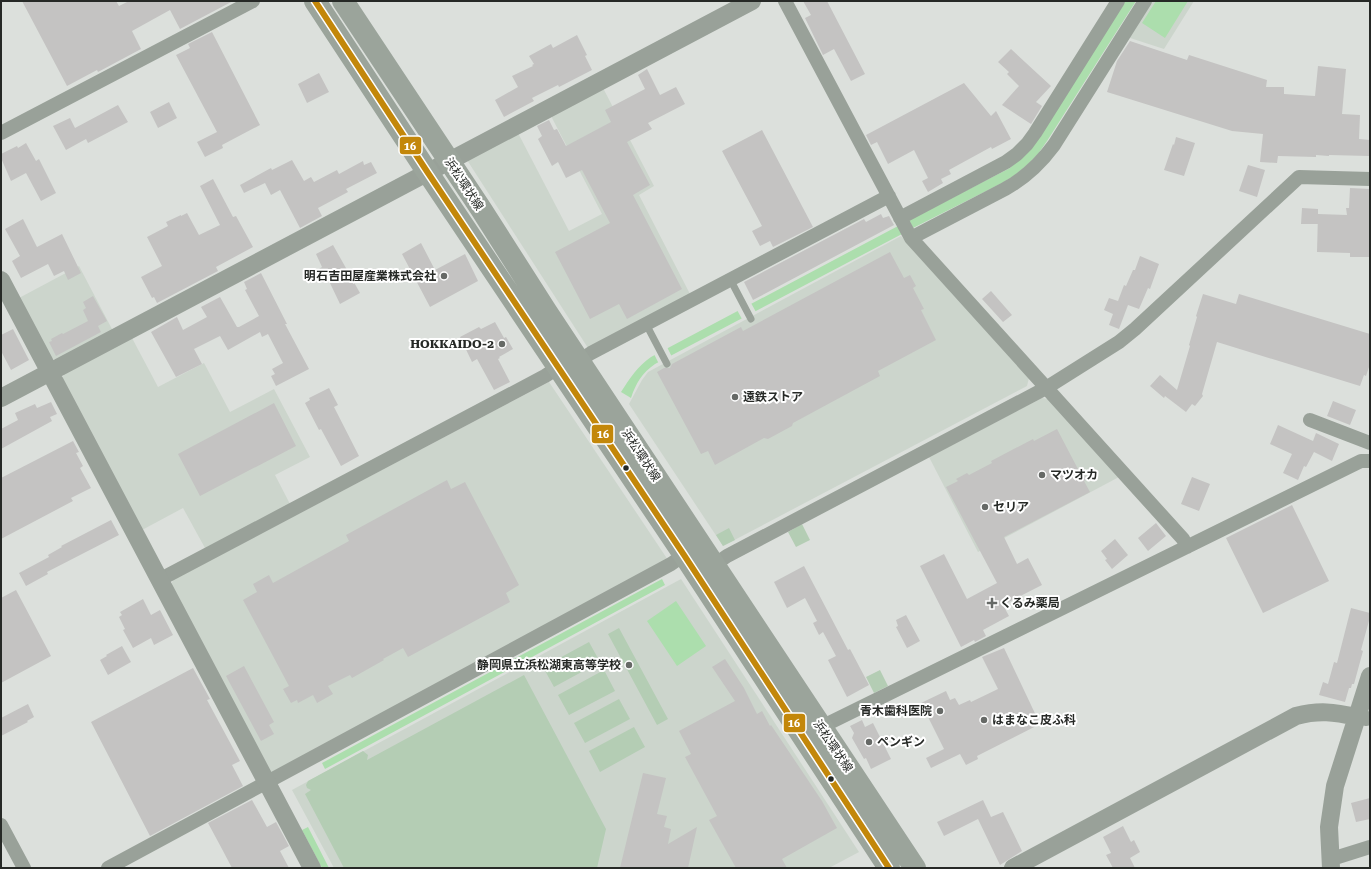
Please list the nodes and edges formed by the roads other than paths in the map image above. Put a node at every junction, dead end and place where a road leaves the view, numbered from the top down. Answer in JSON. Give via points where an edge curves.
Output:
{"nodes":[{"id":1,"x":253,"y":1,"type":"edge"},
{"id":2,"x":315,"y":1,"type":"edge"},
{"id":3,"x":343,"y":1,"type":"edge"},
{"id":4,"x":752,"y":1,"type":"edge"},
{"id":5,"x":785,"y":1,"type":"edge"},
{"id":6,"x":1118,"y":1,"type":"edge"},
{"id":7,"x":1145,"y":1,"type":"edge"},
{"id":8,"x":1,"y":133,"type":"edge"},
{"id":9,"x":449,"y":161,"type":"junction"},
{"id":10,"x":428,"y":173,"type":"junction"},
{"id":11,"x":1370,"y":179,"type":"edge"},
{"id":12,"x":888,"y":196,"type":"junction"},
{"id":13,"x":900,"y":218,"type":"junction"},
{"id":14,"x":911,"y":238,"type":"junction"},
{"id":15,"x":730,"y":279,"type":"junction"},
{"id":16,"x":1,"y":280,"type":"edge"},
{"id":17,"x":750,"y":317,"type":"dead end"},
{"id":18,"x":646,"y":324,"type":"junction"},
{"id":19,"x":666,"y":362,"type":"dead end"},
{"id":20,"x":569,"y":364,"type":"junction"},
{"id":21,"x":50,"y":372,"type":"junction"},
{"id":22,"x":1046,"y":388,"type":"junction"},
{"id":23,"x":1,"y":398,"type":"edge"},
{"id":24,"x":1310,"y":420,"type":"dead end"},
{"id":25,"x":1370,"y":443,"type":"edge"},
{"id":26,"x":1370,"y":461,"type":"edge"},
{"id":27,"x":1187,"y":547,"type":"junction"},
{"id":28,"x":684,"y":555,"type":"junction"},
{"id":29,"x":714,"y":565,"type":"junction"},
{"id":30,"x":159,"y":580,"type":"junction"},
{"id":31,"x":1370,"y":676,"type":"edge"},
{"id":32,"x":1363,"y":717,"type":"edge"},
{"id":33,"x":821,"y":727,"type":"junction"},
{"id":34,"x":267,"y":783,"type":"junction"},
{"id":35,"x":1,"y":825,"type":"edge"},
{"id":36,"x":1370,"y":847,"type":"edge"},
{"id":37,"x":1330,"y":863,"type":"edge"},
{"id":38,"x":24,"y":868,"type":"edge"},
{"id":39,"x":108,"y":868,"type":"edge"},
{"id":40,"x":312,"y":868,"type":"edge"},
{"id":41,"x":889,"y":868,"type":"edge"},
{"id":42,"x":915,"y":868,"type":"edge"},
{"id":43,"x":1013,"y":868,"type":"edge"}],
"edges":[{"from":1,"to":8,"type":"street"},
{"from":2,"to":10,"type":"main road","name":"浜松環状線"},
{"from":3,"to":9,"type":"main road","name":"浜松環状線"},
{"from":4,"to":9,"type":"street"},
{"from":5,"to":12,"type":"street"},
{"from":6,"to":13,"type":"street","via":[[1035,133],[1017,154],[994,169]]},
{"from":7,"to":14,"type":"street","via":[[1054,145],[1033,171],[1005,189]]},
{"from":9,"to":10,"type":"street"},
{"from":9,"to":20,"type":"main road","name":"浜松環状線"},
{"from":10,"to":20,"type":"main road","name":"浜松環状線"},
{"from":10,"to":21,"type":"street"},
{"from":11,"to":22,"type":"street","via":[[1299,177],[1132,333]]},
{"from":12,"to":13,"type":"street"},
{"from":12,"to":15,"type":"street"},
{"from":13,"to":14,"type":"street"},
{"from":14,"to":22,"type":"street"},
{"from":15,"to":17,"type":"lane"},
{"from":15,"to":18,"type":"street"},
{"from":16,"to":21,"type":"street"},
{"from":18,"to":19,"type":"lane"},
{"from":18,"to":20,"type":"street"},
{"from":20,"to":28,"type":"main road","name":"浜松環状線"},
{"from":20,"to":29,"type":"main road","name":"浜松環状線"},
{"from":20,"to":30,"type":"street"},
{"from":21,"to":23,"type":"street"},
{"from":21,"to":30,"type":"street"},
{"from":22,"to":27,"type":"street","via":[[1183,539]]},
{"from":22,"to":29,"type":"street"},
{"from":24,"to":25,"type":"street"},
{"from":26,"to":27,"type":"street","via":[[1361,461]]},
{"from":27,"to":33,"type":"street"},
{"from":28,"to":34,"type":"street"},
{"from":28,"to":41,"type":"main road","name":"浜松環状線"},
{"from":29,"to":33,"type":"main road","name":"浜松環状線"},
{"from":30,"to":34,"type":"street"},
{"from":31,"to":32,"type":"street"},
{"from":32,"to":37,"type":"street","via":[[1335,786],[1330,827]]},
{"from":32,"to":43,"type":"street","via":[[1323,712],[1296,716]]},
{"from":33,"to":42,"type":"main road","name":"浜松環状線"},
{"from":34,"to":39,"type":"street"},
{"from":34,"to":40,"type":"street"},
{"from":35,"to":38,"type":"street"},
{"from":36,"to":37,"type":"street","via":[[1338,857]]}]}
